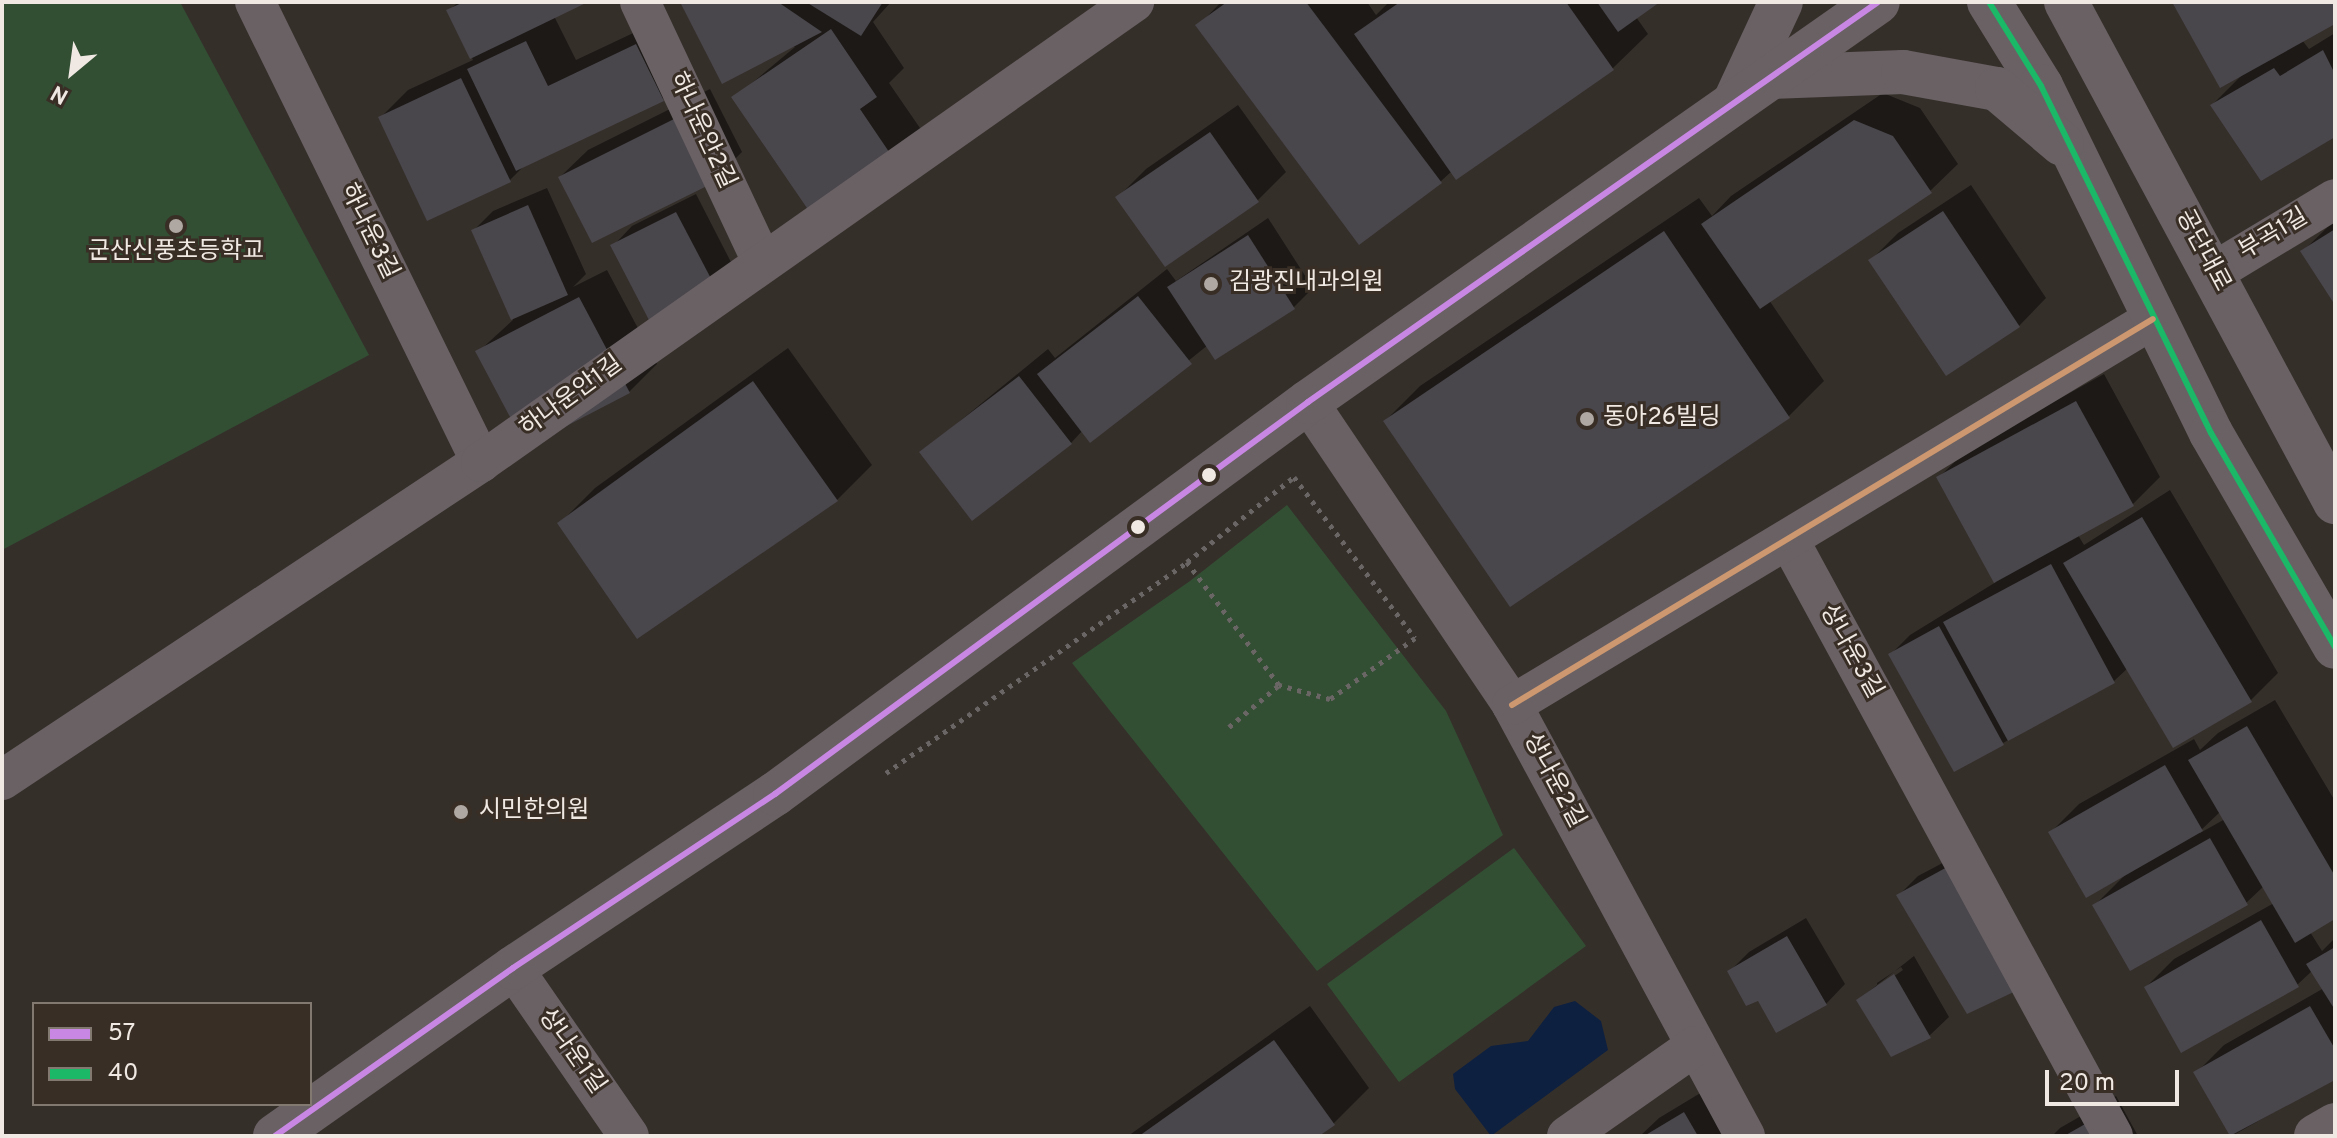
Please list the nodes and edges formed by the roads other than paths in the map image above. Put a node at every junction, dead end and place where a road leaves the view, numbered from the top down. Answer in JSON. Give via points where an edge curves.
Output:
{"nodes":[{"id":1,"x":255,"y":2,"type":"edge"},
{"id":2,"x":640,"y":2,"type":"edge"},
{"id":3,"x":1134,"y":2,"type":"edge"},
{"id":4,"x":1781,"y":2,"type":"edge"},
{"id":5,"x":1878,"y":2,"type":"edge"},
{"id":6,"x":1989,"y":2,"type":"edge"},
{"id":7,"x":2066,"y":2,"type":"edge"},
{"id":8,"x":2089,"y":2,"type":"edge"},
{"id":9,"x":2106,"y":76,"type":"junction"},
{"id":10,"x":1770,"y":77,"type":"junction"},
{"id":11,"x":1735,"y":102,"type":"junction"},
{"id":12,"x":2074,"y":154,"type":"junction"},
{"id":13,"x":2335,"y":199,"type":"edge"},
{"id":14,"x":762,"y":261,"type":"junction"},
{"id":15,"x":2214,"y":272,"type":"junction"},
{"id":16,"x":2153,"y":319,"type":"junction"},
{"id":17,"x":1308,"y":402,"type":"junction"},
{"id":18,"x":481,"y":462,"type":"junction"},
{"id":19,"x":2335,"y":502,"type":"edge"},
{"id":20,"x":1790,"y":542,"type":"junction"},
{"id":21,"x":2335,"y":647,"type":"edge"},
{"id":22,"x":1512,"y":705,"type":"junction"},
{"id":23,"x":2,"y":780,"type":"edge"},
{"id":24,"x":513,"y":968,"type":"junction"},
{"id":25,"x":1695,"y":1046,"type":"junction"},
{"id":26,"x":2335,"y":1125,"type":"edge"},
{"id":27,"x":275,"y":1136,"type":"edge"},
{"id":28,"x":629,"y":1136,"type":"edge"},
{"id":29,"x":1567,"y":1136,"type":"edge"},
{"id":30,"x":1745,"y":1136,"type":"edge"},
{"id":31,"x":2113,"y":1136,"type":"edge"},
{"id":32,"x":2316,"y":1136,"type":"edge"}],
"edges":[{"from":1,"to":18,"type":"street","name":"하나운3길"},
{"from":2,"to":14,"type":"street","name":"하나운안2길"},
{"from":3,"to":14,"type":"street","name":"하나운안1길"},
{"from":4,"to":11,"type":"street"},
{"from":5,"to":10,"type":"street"},
{"from":6,"to":12,"type":"street","via":[[2041,86]]},
{"from":7,"to":9,"type":"street","name":"공단대로"},
{"from":8,"to":9,"type":"street"},
{"from":9,"to":15,"type":"street","name":"공단대로"},
{"from":10,"to":11,"type":"street"},
{"from":10,"to":12,"type":"street","via":[[1903,72],[1997,89]]},
{"from":11,"to":17,"type":"street"},
{"from":12,"to":16,"type":"street"},
{"from":13,"to":15,"type":"street","name":"부곡1길"},
{"from":14,"to":18,"type":"street","name":"하나운안1길"},
{"from":15,"to":19,"type":"street","name":"공단대로"},
{"from":16,"to":20,"type":"street"},
{"from":16,"to":21,"type":"street","via":[[2211,433]]},
{"from":17,"to":22,"type":"street","name":"상나운2길"},
{"from":17,"to":24,"type":"street","via":[[775,794]]},
{"from":18,"to":23,"type":"street","name":"하나운안1길"},
{"from":20,"to":22,"type":"street"},
{"from":20,"to":31,"type":"street","name":"상나운3길"},
{"from":22,"to":25,"type":"street","name":"상나운2길"},
{"from":24,"to":27,"type":"street"},
{"from":24,"to":28,"type":"street","name":"상나운1길"},
{"from":25,"to":29,"type":"street"},
{"from":25,"to":30,"type":"street","name":"상나운2길"},
{"from":26,"to":32,"type":"street"}]}
